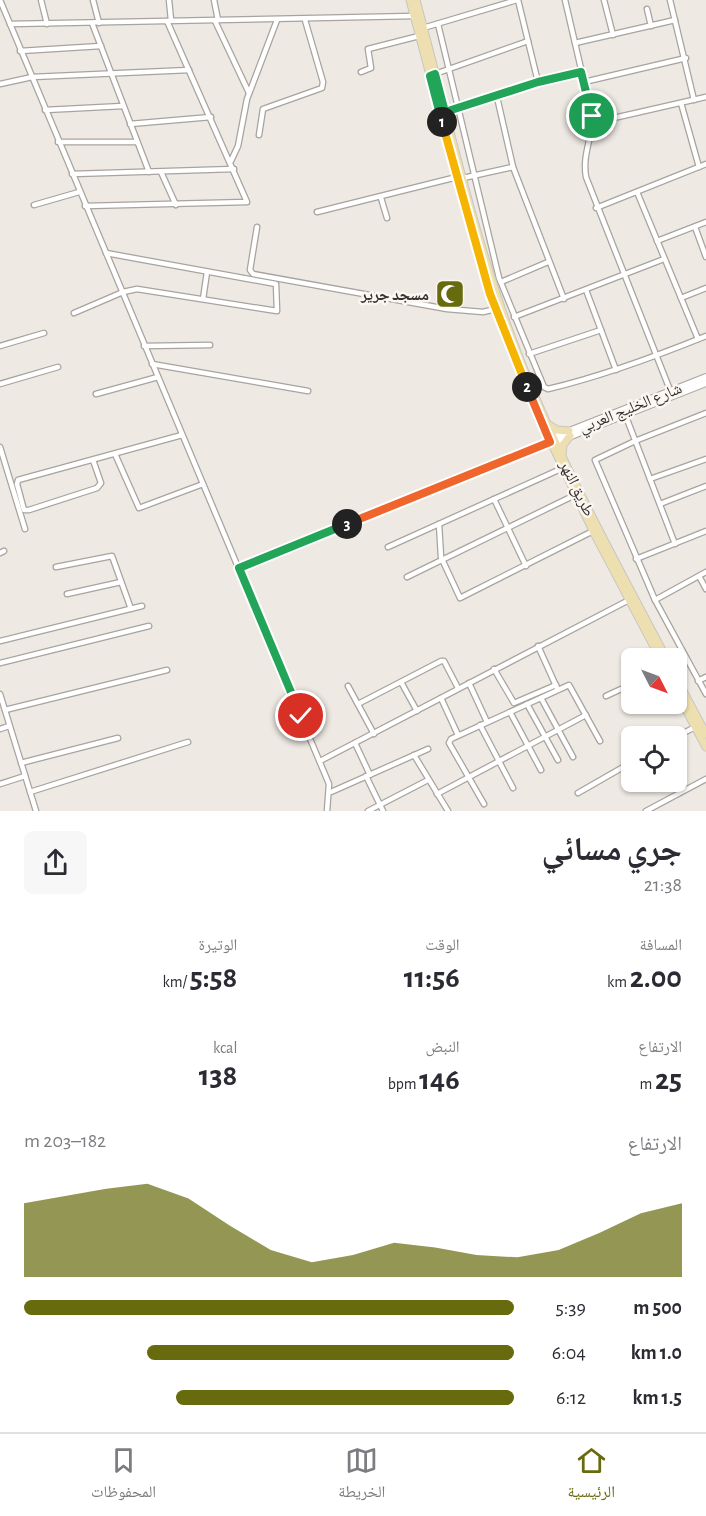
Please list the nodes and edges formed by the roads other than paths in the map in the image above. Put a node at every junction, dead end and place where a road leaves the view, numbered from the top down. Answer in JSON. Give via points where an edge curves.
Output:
{"nodes":[{"id":1,"x":0,"y":0,"type":"edge"},
{"id":2,"x":41,"y":0,"type":"edge"},
{"id":3,"x":93,"y":0,"type":"edge"},
{"id":4,"x":169,"y":0,"type":"edge"},
{"id":5,"x":214,"y":0,"type":"edge"},
{"id":6,"x":410,"y":0,"type":"edge"},
{"id":7,"x":416,"y":0,"type":"edge"},
{"id":8,"x":518,"y":0,"type":"edge"},
{"id":9,"x":565,"y":0,"type":"edge"},
{"id":10,"x":604,"y":0,"type":"edge"},
{"id":11,"x":670,"y":0,"type":"edge"},
{"id":12,"x":648,"y":9,"type":"dead end"},
{"id":13,"x":414,"y":16,"type":"junction"},
{"id":14,"x":277,"y":20,"type":"junction"},
{"id":15,"x":305,"y":20,"type":"junction"},
{"id":16,"x":675,"y":20,"type":"junction"},
{"id":17,"x":169,"y":21,"type":"junction"},
{"id":18,"x":216,"y":21,"type":"junction"},
{"id":19,"x":92,"y":23,"type":"junction"},
{"id":20,"x":99,"y":23,"type":"junction"},
{"id":21,"x":10,"y":24,"type":"junction"},
{"id":22,"x":46,"y":24,"type":"junction"},
{"id":23,"x":438,"y":24,"type":"junction"},
{"id":24,"x":651,"y":26,"type":"junction"},
{"id":25,"x":423,"y":28,"type":"junction"},
{"id":26,"x":614,"y":34,"type":"junction"},
{"id":27,"x":419,"y":36,"type":"junction"},
{"id":28,"x":528,"y":41,"type":"junction"},
{"id":29,"x":575,"y":43,"type":"junction"},
{"id":30,"x":101,"y":46,"type":"junction"},
{"id":31,"x":20,"y":51,"type":"junction"},
{"id":32,"x":686,"y":58,"type":"junction"},
{"id":33,"x":450,"y":69,"type":"junction"},
{"id":34,"x":189,"y":70,"type":"junction"},
{"id":35,"x":361,"y":72,"type":"dead end"},
{"id":36,"x":581,"y":72,"type":"junction"},
{"id":37,"x":111,"y":73,"type":"junction"},
{"id":38,"x":433,"y":75,"type":"junction"},
{"id":39,"x":32,"y":77,"type":"junction"},
{"id":40,"x":538,"y":82,"type":"junction"},
{"id":41,"x":584,"y":82,"type":"junction"},
{"id":42,"x":0,"y":84,"type":"edge"},
{"id":43,"x":249,"y":93,"type":"junction"},
{"id":44,"x":497,"y":97,"type":"junction"},
{"id":45,"x":706,"y":97,"type":"edge"},
{"id":46,"x":694,"y":100,"type":"junction"},
{"id":47,"x":681,"y":103,"type":"junction"},
{"id":48,"x":123,"y":106,"type":"junction"},
{"id":49,"x":459,"y":108,"type":"junction"},
{"id":50,"x":45,"y":110,"type":"junction"},
{"id":51,"x":445,"y":112,"type":"junction"},
{"id":52,"x":211,"y":117,"type":"junction"},
{"id":53,"x":592,"y":123,"type":"junction"},
{"id":54,"x":130,"y":124,"type":"junction"},
{"id":55,"x":259,"y":135,"type":"dead end"},
{"id":56,"x":58,"y":142,"type":"junction"},
{"id":57,"x":136,"y":142,"type":"junction"},
{"id":58,"x":231,"y":161,"type":"junction"},
{"id":59,"x":706,"y":164,"type":"edge"},
{"id":60,"x":513,"y":167,"type":"junction"},
{"id":61,"x":699,"y":167,"type":"junction"},
{"id":62,"x":234,"y":169,"type":"junction"},
{"id":63,"x":149,"y":172,"type":"junction"},
{"id":64,"x":161,"y":172,"type":"junction"},
{"id":65,"x":72,"y":174,"type":"junction"},
{"id":66,"x":474,"y":176,"type":"junction"},
{"id":67,"x":460,"y":178,"type":"junction"},
{"id":68,"x":79,"y":192,"type":"junction"},
{"id":69,"x":638,"y":192,"type":"junction"},
{"id":70,"x":381,"y":198,"type":"junction"},
{"id":71,"x":34,"y":205,"type":"dead end"},
{"id":72,"x":176,"y":205,"type":"junction"},
{"id":73,"x":85,"y":206,"type":"junction"},
{"id":74,"x":596,"y":208,"type":"junction"},
{"id":75,"x":317,"y":212,"type":"dead end"},
{"id":76,"x":387,"y":218,"type":"dead end"},
{"id":77,"x":706,"y":222,"type":"edge"},
{"id":78,"x":695,"y":226,"type":"junction"},
{"id":79,"x":257,"y":227,"type":"dead end"},
{"id":80,"x":657,"y":241,"type":"junction"},
{"id":81,"x":106,"y":253,"type":"junction"},
{"id":82,"x":706,"y":257,"type":"edge"},
{"id":83,"x":664,"y":259,"type":"junction"},
{"id":84,"x":548,"y":262,"type":"junction"},
{"id":85,"x":207,"y":272,"type":"junction"},
{"id":86,"x":626,"y":276,"type":"junction"},
{"id":87,"x":501,"y":282,"type":"junction"},
{"id":88,"x":706,"y":288,"type":"edge"},
{"id":89,"x":586,"y":290,"type":"junction"},
{"id":90,"x":123,"y":292,"type":"junction"},
{"id":91,"x":564,"y":298,"type":"junction"},
{"id":92,"x":681,"y":298,"type":"junction"},
{"id":93,"x":202,"y":299,"type":"junction"},
{"id":94,"x":496,"y":309,"type":"junction"},
{"id":95,"x":74,"y":313,"type":"dead end"},
{"id":96,"x":514,"y":317,"type":"junction"},
{"id":97,"x":601,"y":330,"type":"junction"},
{"id":98,"x":44,"y":333,"type":"dead end"},
{"id":99,"x":706,"y":336,"type":"edge"},
{"id":100,"x":698,"y":339,"type":"junction"},
{"id":101,"x":210,"y":345,"type":"dead end"},
{"id":102,"x":0,"y":346,"type":"edge"},
{"id":103,"x":144,"y":346,"type":"junction"},
{"id":104,"x":529,"y":354,"type":"junction"},
{"id":105,"x":657,"y":357,"type":"junction"},
{"id":106,"x":152,"y":364,"type":"junction"},
{"id":107,"x":58,"y":367,"type":"dead end"},
{"id":108,"x":616,"y":370,"type":"junction"},
{"id":109,"x":158,"y":377,"type":"junction"},
{"id":110,"x":706,"y":377,"type":"edge"},
{"id":111,"x":706,"y":383,"type":"edge"},
{"id":112,"x":0,"y":384,"type":"edge"},
{"id":113,"x":670,"y":390,"type":"junction"},
{"id":114,"x":308,"y":391,"type":"dead end"},
{"id":115,"x":96,"y":394,"type":"dead end"},
{"id":116,"x":706,"y":413,"type":"edge"},
{"id":117,"x":625,"y":414,"type":"junction"},
{"id":118,"x":548,"y":424,"type":"junction"},
{"id":119,"x":570,"y":434,"type":"junction"},
{"id":120,"x":182,"y":435,"type":"junction"},
{"id":121,"x":553,"y":440,"type":"junction"},
{"id":122,"x":635,"y":441,"type":"junction"},
{"id":123,"x":0,"y":447,"type":"edge"},
{"id":124,"x":115,"y":454,"type":"junction"},
{"id":125,"x":562,"y":457,"type":"junction"},
{"id":126,"x":706,"y":459,"type":"edge"},
{"id":127,"x":93,"y":460,"type":"junction"},
{"id":128,"x":563,"y":468,"type":"junction"},
{"id":129,"x":650,"y":479,"type":"junction"},
{"id":130,"x":203,"y":484,"type":"junction"},
{"id":131,"x":706,"y":486,"type":"edge"},
{"id":132,"x":575,"y":495,"type":"junction"},
{"id":133,"x":494,"y":499,"type":"junction"},
{"id":134,"x":660,"y":504,"type":"junction"},
{"id":135,"x":439,"y":524,"type":"junction"},
{"id":136,"x":25,"y":529,"type":"dead end"},
{"id":137,"x":508,"y":529,"type":"junction"},
{"id":138,"x":593,"y":531,"type":"junction"},
{"id":139,"x":706,"y":531,"type":"edge"},
{"id":140,"x":675,"y":544,"type":"junction"},
{"id":141,"x":388,"y":547,"type":"dead end"},
{"id":142,"x":636,"y":559,"type":"junction"},
{"id":143,"x":442,"y":561,"type":"junction"},
{"id":144,"x":526,"y":566,"type":"junction"},
{"id":145,"x":56,"y":567,"type":"dead end"},
{"id":146,"x":239,"y":568,"type":"junction"},
{"id":147,"x":706,"y":572,"type":"edge"},
{"id":148,"x":699,"y":576,"type":"junction"},
{"id":149,"x":407,"y":578,"type":"dead end"},
{"id":150,"x":121,"y":582,"type":"junction"},
{"id":151,"x":706,"y":589,"type":"edge"},
{"id":152,"x":67,"y":594,"type":"dead end"},
{"id":153,"x":629,"y":600,"type":"junction"},
{"id":154,"x":655,"y":600,"type":"junction"},
{"id":155,"x":142,"y":606,"type":"dead end"},
{"id":156,"x":131,"y":609,"type":"junction"},
{"id":157,"x":149,"y":626,"type":"dead end"},
{"id":158,"x":0,"y":641,"type":"edge"},
{"id":159,"x":538,"y":646,"type":"junction"},
{"id":160,"x":655,"y":648,"type":"edge"},
{"id":161,"x":661,"y":648,"type":"edge"},
{"id":162,"x":0,"y":663,"type":"edge"},
{"id":163,"x":494,"y":669,"type":"junction"},
{"id":164,"x":167,"y":670,"type":"dead end"},
{"id":165,"x":706,"y":677,"type":"edge"},
{"id":166,"x":698,"y":681,"type":"junction"},
{"id":167,"x":401,"y":682,"type":"junction"},
{"id":168,"x":469,"y":683,"type":"junction"},
{"id":169,"x":348,"y":686,"type":"dead end"},
{"id":170,"x":458,"y":688,"type":"junction"},
{"id":171,"x":557,"y":688,"type":"junction"},
{"id":172,"x":621,"y":689,"type":"edge"},
{"id":173,"x":0,"y":694,"type":"edge"},
{"id":174,"x":706,"y":694,"type":"edge"},
{"id":175,"x":606,"y":696,"type":"dead end"},
{"id":176,"x":441,"y":698,"type":"junction"},
{"id":177,"x":541,"y":698,"type":"junction"},
{"id":178,"x":687,"y":698,"type":"edge"},
{"id":179,"x":358,"y":704,"type":"junction"},
{"id":180,"x":527,"y":704,"type":"junction"},
{"id":181,"x":5,"y":710,"type":"junction"},
{"id":182,"x":417,"y":711,"type":"junction"},
{"id":183,"x":510,"y":712,"type":"junction"},
{"id":184,"x":687,"y":712,"type":"edge"},
{"id":185,"x":586,"y":715,"type":"junction"},
{"id":186,"x":487,"y":722,"type":"junction"},
{"id":187,"x":480,"y":725,"type":"junction"},
{"id":188,"x":9,"y":726,"type":"junction"},
{"id":189,"x":695,"y":727,"type":"junction"},
{"id":190,"x":0,"y":729,"type":"edge"},
{"id":191,"x":558,"y":730,"type":"junction"},
{"id":192,"x":687,"y":731,"type":"edge"},
{"id":193,"x":706,"y":733,"type":"edge"},
{"id":194,"x":374,"y":734,"type":"junction"},
{"id":195,"x":458,"y":735,"type":"junction"},
{"id":196,"x":545,"y":737,"type":"junction"},
{"id":197,"x":118,"y":738,"type":"dead end"},
{"id":198,"x":600,"y":741,"type":"dead end"},
{"id":199,"x":188,"y":742,"type":"dead end"},
{"id":200,"x":355,"y":743,"type":"junction"},
{"id":201,"x":528,"y":746,"type":"junction"},
{"id":202,"x":706,"y":747,"type":"edge"},
{"id":203,"x":428,"y":749,"type":"dead end"},
{"id":204,"x":414,"y":755,"type":"junction"},
{"id":205,"x":573,"y":757,"type":"dead end"},
{"id":206,"x":558,"y":760,"type":"dead end"},
{"id":207,"x":320,"y":761,"type":"junction"},
{"id":208,"x":498,"y":762,"type":"junction"},
{"id":209,"x":21,"y":763,"type":"junction"},
{"id":210,"x":621,"y":768,"type":"edge"},
{"id":211,"x":541,"y":770,"type":"dead end"},
{"id":212,"x":25,"y":776,"type":"junction"},
{"id":213,"x":368,"y":776,"type":"junction"},
{"id":214,"x":468,"y":777,"type":"junction"},
{"id":215,"x":706,"y":779,"type":"edge"},
{"id":216,"x":428,"y":780,"type":"junction"},
{"id":217,"x":0,"y":784,"type":"edge"},
{"id":218,"x":513,"y":788,"type":"dead end"},
{"id":219,"x":30,"y":792,"type":"junction"},
{"id":220,"x":331,"y":792,"type":"junction"},
{"id":221,"x":578,"y":793,"type":"dead end"},
{"id":222,"x":437,"y":794,"type":"junction"},
{"id":223,"x":484,"y":804,"type":"dead end"},
{"id":224,"x":380,"y":805,"type":"junction"},
{"id":225,"x":36,"y":811,"type":"edge"},
{"id":226,"x":327,"y":811,"type":"edge"},
{"id":227,"x":369,"y":811,"type":"edge"},
{"id":228,"x":383,"y":811,"type":"edge"},
{"id":229,"x":448,"y":811,"type":"edge"},
{"id":230,"x":646,"y":811,"type":"edge"}],
"edges":[{"from":1,"to":21,"type":"street"},
{"from":2,"to":22,"type":"street"},
{"from":3,"to":20,"type":"street"},
{"from":4,"to":17,"type":"street"},
{"from":5,"to":18,"type":"street"},
{"from":6,"to":13,"type":"main road","name":"طريق النهر"},
{"from":7,"to":25,"type":"main road","name":"طريق النهر"},
{"from":8,"to":23,"type":"street"},
{"from":8,"to":28,"type":"street"},
{"from":9,"to":29,"type":"street"},
{"from":10,"to":26,"type":"street"},
{"from":11,"to":16,"type":"street"},
{"from":12,"to":24,"type":"street"},
{"from":13,"to":15,"type":"street"},
{"from":13,"to":27,"type":"main road","name":"طريق النهر"},
{"from":14,"to":15,"type":"street"},
{"from":14,"to":18,"type":"street"},
{"from":14,"to":43,"type":"street"},
{"from":15,"to":55,"type":"street","via":[[322,88],[263,109]]},
{"from":16,"to":24,"type":"street"},
{"from":16,"to":32,"type":"street"},
{"from":17,"to":18,"type":"street"},
{"from":17,"to":20,"type":"street"},
{"from":17,"to":34,"type":"street"},
{"from":18,"to":43,"type":"street"},
{"from":19,"to":20,"type":"street"},
{"from":19,"to":22,"type":"street"},
{"from":19,"to":30,"type":"street"},
{"from":21,"to":22,"type":"street"},
{"from":21,"to":31,"type":"street"},
{"from":23,"to":25,"type":"street"},
{"from":23,"to":33,"type":"street"},
{"from":24,"to":26,"type":"street"},
{"from":25,"to":38,"type":"main road","name":"طريق النهر"},
{"from":26,"to":29,"type":"street"},
{"from":27,"to":35,"type":"street","via":[[368,49],[371,68]]},
{"from":27,"to":38,"type":"main road","name":"طريق النهر"},
{"from":28,"to":33,"type":"street"},
{"from":28,"to":40,"type":"street"},
{"from":29,"to":36,"type":"street"},
{"from":30,"to":31,"type":"street"},
{"from":30,"to":37,"type":"street"},
{"from":31,"to":39,"type":"street"},
{"from":32,"to":41,"type":"street"},
{"from":32,"to":46,"type":"street"},
{"from":33,"to":38,"type":"street"},
{"from":33,"to":49,"type":"street"},
{"from":34,"to":37,"type":"street"},
{"from":34,"to":52,"type":"street"},
{"from":36,"to":40,"type":"street"},
{"from":36,"to":41,"type":"street"},
{"from":37,"to":39,"type":"street"},
{"from":37,"to":48,"type":"street"},
{"from":38,"to":51,"type":"main road","name":"طريق النهر"},
{"from":38,"to":67,"type":"main road","name":"طريق النهر"},
{"from":39,"to":42,"type":"street"},
{"from":39,"to":50,"type":"street"},
{"from":40,"to":44,"type":"street"},
{"from":41,"to":53,"type":"street"},
{"from":43,"to":58,"type":"street"},
{"from":44,"to":49,"type":"street"},
{"from":44,"to":60,"type":"street"},
{"from":45,"to":46,"type":"street"},
{"from":46,"to":47,"type":"street"},
{"from":47,"to":53,"type":"street"},
{"from":47,"to":61,"type":"street"},
{"from":48,"to":50,"type":"street"},
{"from":48,"to":54,"type":"street"},
{"from":49,"to":51,"type":"street"},
{"from":49,"to":66,"type":"street"},
{"from":50,"to":56,"type":"street"},
{"from":51,"to":67,"type":"main road","name":"طريق النهر"},
{"from":52,"to":54,"type":"street"},
{"from":52,"to":58,"type":"street"},
{"from":53,"to":74,"type":"street","via":[[584,164]]},
{"from":54,"to":57,"type":"street"},
{"from":56,"to":57,"type":"street"},
{"from":56,"to":65,"type":"street"},
{"from":57,"to":63,"type":"street"},
{"from":58,"to":62,"type":"street"},
{"from":59,"to":61,"type":"street"},
{"from":60,"to":66,"type":"street"},
{"from":60,"to":84,"type":"street"},
{"from":61,"to":69,"type":"street"},
{"from":62,"to":64,"type":"street"},
{"from":62,"to":72,"type":"street","via":[[247,202]]},
{"from":63,"to":64,"type":"street"},
{"from":63,"to":65,"type":"street"},
{"from":64,"to":72,"type":"street"},
{"from":65,"to":68,"type":"street"},
{"from":66,"to":67,"type":"street"},
{"from":66,"to":87,"type":"street"},
{"from":67,"to":70,"type":"street"},
{"from":67,"to":94,"type":"main road","name":"طريق النهر"},
{"from":67,"to":118,"type":"main road","name":"طريق النهر","via":[[501,307]]},
{"from":68,"to":71,"type":"street"},
{"from":68,"to":73,"type":"street"},
{"from":69,"to":74,"type":"street"},
{"from":69,"to":80,"type":"street"},
{"from":70,"to":75,"type":"street"},
{"from":70,"to":76,"type":"street"},
{"from":72,"to":73,"type":"street"},
{"from":73,"to":81,"type":"street"},
{"from":74,"to":86,"type":"street"},
{"from":77,"to":78,"type":"street"},
{"from":78,"to":80,"type":"street"},
{"from":78,"to":82,"type":"street"},
{"from":79,"to":94,"type":"street","via":[[250,270],[253,274],[447,309]]},
{"from":80,"to":83,"type":"street"},
{"from":81,"to":85,"type":"street"},
{"from":81,"to":90,"type":"street"},
{"from":83,"to":86,"type":"street"},
{"from":83,"to":92,"type":"street"},
{"from":84,"to":87,"type":"street"},
{"from":84,"to":91,"type":"street"},
{"from":85,"to":93,"type":"street"},
{"from":85,"to":93,"type":"street","via":[[278,285],[277,311]]},
{"from":86,"to":89,"type":"street"},
{"from":86,"to":105,"type":"street"},
{"from":87,"to":96,"type":"street"},
{"from":88,"to":92,"type":"street"},
{"from":89,"to":91,"type":"street"},
{"from":89,"to":97,"type":"street"},
{"from":90,"to":93,"type":"street","via":[[146,289]]},
{"from":90,"to":95,"type":"street"},
{"from":90,"to":103,"type":"street"},
{"from":91,"to":96,"type":"street"},
{"from":92,"to":100,"type":"street"},
{"from":94,"to":121,"type":"main road","name":"طريق النهر"},
{"from":96,"to":104,"type":"street"},
{"from":97,"to":104,"type":"street"},
{"from":97,"to":108,"type":"street"},
{"from":98,"to":102,"type":"street"},
{"from":99,"to":100,"type":"street"},
{"from":100,"to":105,"type":"street"},
{"from":101,"to":103,"type":"street"},
{"from":103,"to":106,"type":"street"},
{"from":104,"to":108,"type":"street","via":[[547,389]]},
{"from":105,"to":108,"type":"street"},
{"from":105,"to":113,"type":"street"},
{"from":106,"to":109,"type":"street"},
{"from":106,"to":114,"type":"street"},
{"from":107,"to":112,"type":"street"},
{"from":109,"to":115,"type":"street"},
{"from":109,"to":120,"type":"street"},
{"from":110,"to":113,"type":"main road","name":"شارع الخليج العربي"},
{"from":111,"to":117,"type":"main road","name":"شارع الخليج العربي"},
{"from":113,"to":119,"type":"main road","name":"شارع الخليج العربي"},
{"from":116,"to":122,"type":"street"},
{"from":117,"to":119,"type":"main road","name":"شارع الخليج العربي"},
{"from":117,"to":122,"type":"street"},
{"from":118,"to":119,"type":"main road"},
{"from":118,"to":121,"type":"main road","name":"طريق النهر"},
{"from":119,"to":121,"type":"main road","name":"شارع الخليج العربي"},
{"from":119,"to":125,"type":"main road"},
{"from":120,"to":124,"type":"street"},
{"from":120,"to":130,"type":"street"},
{"from":121,"to":125,"type":"main road","name":"طريق النهر"},
{"from":121,"to":128,"type":"main road","name":"طريق النهر"},
{"from":121,"to":146,"type":"street"},
{"from":122,"to":129,"type":"street"},
{"from":122,"to":142,"type":"street","via":[[595,460]]},
{"from":123,"to":136,"type":"street"},
{"from":124,"to":127,"type":"street"},
{"from":124,"to":130,"type":"street","via":[[139,508]]},
{"from":125,"to":161,"type":"main road","name":"طريق النهر"},
{"from":126,"to":129,"type":"street"},
{"from":127,"to":127,"type":"street","via":[[18,480],[24,510],[97,488],[100,483]]},
{"from":128,"to":132,"type":"main road","name":"طريق النهر"},
{"from":128,"to":133,"type":"street"},
{"from":129,"to":134,"type":"street"},
{"from":130,"to":146,"type":"street"},
{"from":131,"to":134,"type":"street"},
{"from":132,"to":137,"type":"street"},
{"from":132,"to":138,"type":"main road","name":"طريق النهر"},
{"from":133,"to":135,"type":"street"},
{"from":133,"to":137,"type":"street"},
{"from":134,"to":140,"type":"street"},
{"from":135,"to":141,"type":"street"},
{"from":135,"to":143,"type":"street"},
{"from":137,"to":143,"type":"street"},
{"from":137,"to":144,"type":"street"},
{"from":138,"to":144,"type":"street"},
{"from":138,"to":153,"type":"main road","name":"طريق النهر"},
{"from":139,"to":140,"type":"street"},
{"from":140,"to":142,"type":"street"},
{"from":142,"to":154,"type":"street"},
{"from":143,"to":144,"type":"street","via":[[460,598]]},
{"from":143,"to":149,"type":"street"},
{"from":145,"to":150,"type":"street","via":[[109,555],[114,558]]},
{"from":146,"to":207,"type":"street"},
{"from":147,"to":148,"type":"street"},
{"from":148,"to":151,"type":"street"},
{"from":148,"to":154,"type":"street"},
{"from":150,"to":152,"type":"street"},
{"from":150,"to":156,"type":"street"},
{"from":153,"to":159,"type":"street"},
{"from":153,"to":160,"type":"main road","name":"طريق النهر"},
{"from":154,"to":166,"type":"street"},
{"from":155,"to":156,"type":"street"},
{"from":156,"to":158,"type":"street"},
{"from":157,"to":162,"type":"street"},
{"from":159,"to":163,"type":"street"},
{"from":159,"to":171,"type":"street"},
{"from":163,"to":168,"type":"street"},
{"from":163,"to":171,"type":"street","via":[[514,704]]},
{"from":164,"to":181,"type":"street"},
{"from":165,"to":166,"type":"street"},
{"from":166,"to":174,"type":"street"},
{"from":167,"to":170,"type":"street","via":[[443,661]]},
{"from":167,"to":179,"type":"street"},
{"from":167,"to":182,"type":"street"},
{"from":168,"to":170,"type":"street"},
{"from":168,"to":186,"type":"street"},
{"from":169,"to":179,"type":"street"},
{"from":170,"to":176,"type":"street"},
{"from":171,"to":177,"type":"street"},
{"from":171,"to":185,"type":"street","via":[[569,685]]},
{"from":172,"to":175,"type":"street"},
{"from":173,"to":181,"type":"street"},
{"from":176,"to":182,"type":"street"},
{"from":176,"to":195,"type":"street"},
{"from":177,"to":180,"type":"street"},
{"from":177,"to":191,"type":"street"},
{"from":178,"to":193,"type":"main road"},
{"from":179,"to":194,"type":"street"},
{"from":180,"to":183,"type":"street"},
{"from":180,"to":196,"type":"street"},
{"from":181,"to":188,"type":"street"},
{"from":182,"to":194,"type":"street"},
{"from":183,"to":186,"type":"street"},
{"from":183,"to":201,"type":"street"},
{"from":184,"to":189,"type":"main road"},
{"from":185,"to":191,"type":"street"},
{"from":185,"to":198,"type":"street"},
{"from":186,"to":187,"type":"street"},
{"from":187,"to":195,"type":"street"},
{"from":187,"to":208,"type":"street"},
{"from":188,"to":190,"type":"street"},
{"from":188,"to":209,"type":"street"},
{"from":189,"to":192,"type":"street"},
{"from":189,"to":202,"type":"main road"},
{"from":191,"to":196,"type":"street"},
{"from":191,"to":205,"type":"street"},
{"from":194,"to":200,"type":"street"},
{"from":195,"to":214,"type":"street","via":[[449,743]]},
{"from":196,"to":201,"type":"street"},
{"from":196,"to":206,"type":"street"},
{"from":197,"to":209,"type":"street"},
{"from":199,"to":219,"type":"street"},
{"from":200,"to":207,"type":"street"},
{"from":200,"to":213,"type":"street"},
{"from":201,"to":208,"type":"street"},
{"from":201,"to":211,"type":"street"},
{"from":203,"to":204,"type":"street"},
{"from":204,"to":213,"type":"street"},
{"from":204,"to":216,"type":"street"},
{"from":207,"to":220,"type":"street"},
{"from":208,"to":214,"type":"street"},
{"from":208,"to":218,"type":"street"},
{"from":209,"to":212,"type":"street"},
{"from":210,"to":221,"type":"street"},
{"from":212,"to":217,"type":"street"},
{"from":212,"to":219,"type":"street"},
{"from":213,"to":220,"type":"street"},
{"from":213,"to":224,"type":"street"},
{"from":214,"to":222,"type":"street"},
{"from":214,"to":223,"type":"street"},
{"from":215,"to":230,"type":"street"},
{"from":216,"to":222,"type":"street"},
{"from":216,"to":224,"type":"street"},
{"from":219,"to":225,"type":"street"},
{"from":220,"to":226,"type":"street"},
{"from":222,"to":229,"type":"street"},
{"from":224,"to":227,"type":"street"},
{"from":224,"to":228,"type":"street"}]}
